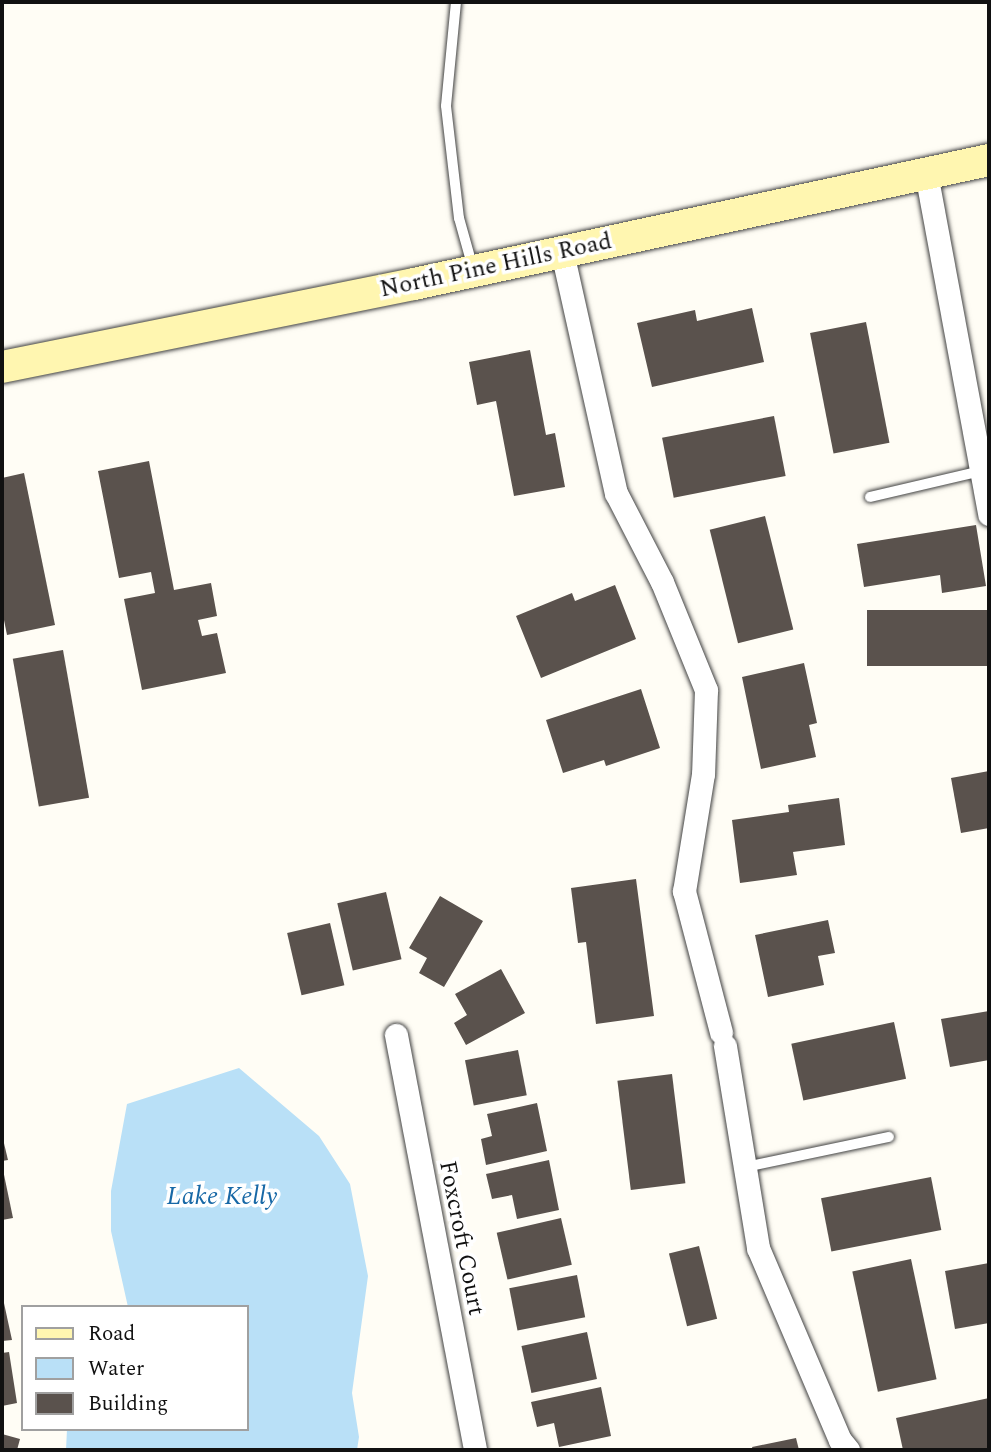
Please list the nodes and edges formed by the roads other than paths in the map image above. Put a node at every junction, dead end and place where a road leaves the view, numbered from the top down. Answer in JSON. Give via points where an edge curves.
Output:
{"nodes":[{"id":1,"x":456,"y":2,"type":"edge"},
{"id":2,"x":989,"y":160,"type":"edge"},
{"id":3,"x":926,"y":173,"type":"junction"},
{"id":4,"x":562,"y":252,"type":"junction"},
{"id":5,"x":473,"y":271,"type":"junction"},
{"id":6,"x":2,"y":367,"type":"edge"},
{"id":7,"x":981,"y":471,"type":"junction"},
{"id":8,"x":870,"y":497,"type":"dead end"},
{"id":9,"x":989,"y":514,"type":"edge"},
{"id":10,"x":396,"y":1035,"type":"dead end"},
{"id":11,"x":890,"y":1137,"type":"dead end"},
{"id":12,"x":745,"y":1167,"type":"junction"},
{"id":13,"x":475,"y":1450,"type":"edge"},
{"id":14,"x":848,"y":1450,"type":"edge"}],
"edges":[{"from":1,"to":5,"type":"lane","via":[[446,106],[459,218]]},
{"from":2,"to":3,"type":"main road","name":"North Pine Hills Road"},
{"from":3,"to":4,"type":"main road","name":"North Pine Hills Road"},
{"from":3,"to":7,"type":"street"},
{"from":4,"to":5,"type":"main road","name":"North Pine Hills Road"},
{"from":4,"to":12,"type":"street","via":[[616,493],[662,582],[706,690],[703,774],[684,891],[723,1039]]},
{"from":5,"to":6,"type":"main road","name":"North Pine Hills Road"},
{"from":7,"to":8,"type":"lane"},
{"from":7,"to":9,"type":"street"},
{"from":10,"to":13,"type":"street","name":"Foxcroft Court"},
{"from":11,"to":12,"type":"lane"},
{"from":12,"to":14,"type":"street","via":[[758,1248]]}]}
